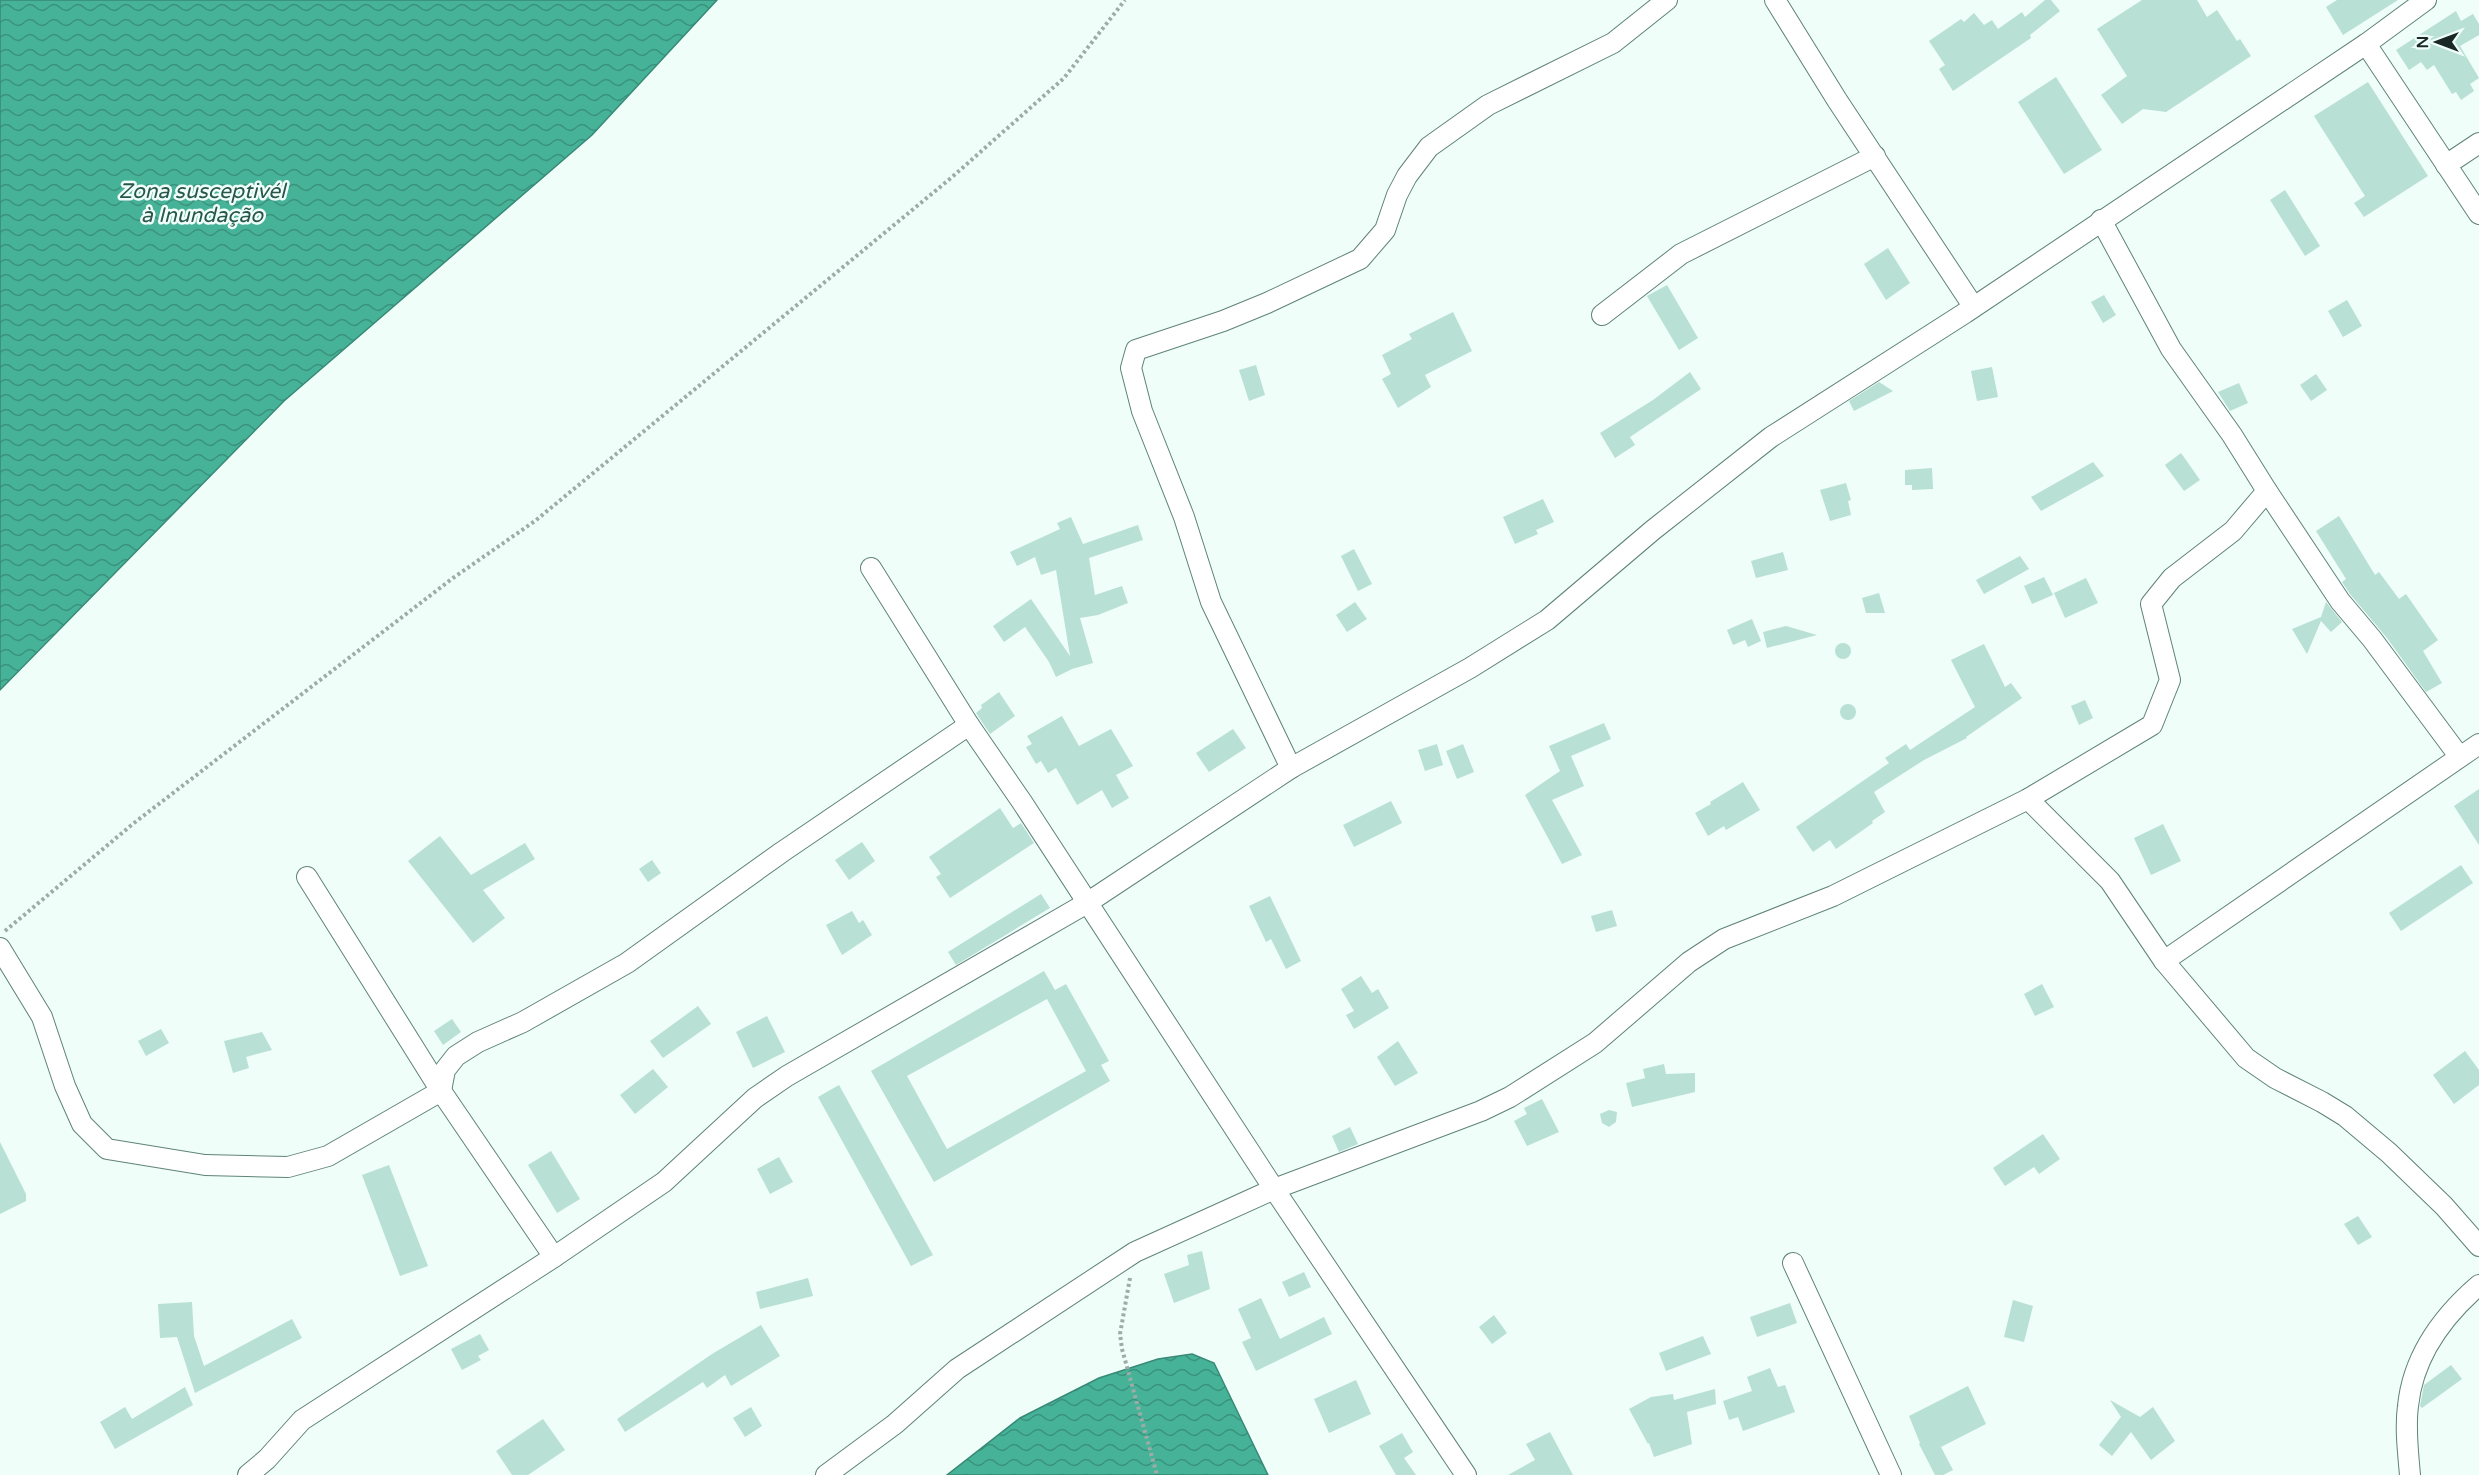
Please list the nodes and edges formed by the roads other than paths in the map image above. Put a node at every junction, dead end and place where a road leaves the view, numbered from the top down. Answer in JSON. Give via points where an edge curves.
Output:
{"nodes":[{"id":1,"x":1667,"y":0,"type":"edge"},
{"id":2,"x":1775,"y":0,"type":"edge"},
{"id":3,"x":2426,"y":0,"type":"edge"},
{"id":4,"x":2366,"y":44,"type":"junction"},
{"id":5,"x":2479,"y":142,"type":"edge"},
{"id":6,"x":1875,"y":156,"type":"junction"},
{"id":7,"x":2446,"y":165,"type":"junction"},
{"id":8,"x":2479,"y":214,"type":"edge"},
{"id":9,"x":2101,"y":220,"type":"junction"},
{"id":10,"x":1973,"y":306,"type":"junction"},
{"id":11,"x":1602,"y":315,"type":"dead end"},
{"id":12,"x":2267,"y":491,"type":"junction"},
{"id":13,"x":871,"y":568,"type":"dead end"},
{"id":14,"x":969,"y":725,"type":"junction"},
{"id":15,"x":2479,"y":744,"type":"edge"},
{"id":16,"x":2459,"y":756,"type":"junction"},
{"id":17,"x":1291,"y":768,"type":"junction"},
{"id":18,"x":2028,"y":799,"type":"junction"},
{"id":19,"x":307,"y":877,"type":"dead end"},
{"id":20,"x":1087,"y":903,"type":"junction"},
{"id":21,"x":0,"y":948,"type":"edge"},
{"id":22,"x":2164,"y":961,"type":"junction"},
{"id":23,"x":441,"y":1091,"type":"junction"},
{"id":24,"x":1274,"y":1189,"type":"junction"},
{"id":25,"x":2479,"y":1246,"type":"edge"},
{"id":26,"x":554,"y":1257,"type":"junction"},
{"id":27,"x":1793,"y":1263,"type":"dead end"},
{"id":28,"x":2479,"y":1285,"type":"edge"},
{"id":29,"x":248,"y":1475,"type":"edge"},
{"id":30,"x":826,"y":1475,"type":"edge"},
{"id":31,"x":1466,"y":1475,"type":"edge"},
{"id":32,"x":1892,"y":1475,"type":"edge"},
{"id":33,"x":2410,"y":1475,"type":"edge"}],
"edges":[{"from":1,"to":17,"type":"street","via":[[1613,43],[1488,105],[1429,147],[1407,176],[1385,230],[1360,259],[1234,316],[1136,350],[1131,368],[1142,411],[1184,517],[1211,602]]},
{"from":2,"to":6,"type":"street"},
{"from":3,"to":4,"type":"street"},
{"from":4,"to":7,"type":"street"},
{"from":4,"to":9,"type":"street"},
{"from":5,"to":7,"type":"street"},
{"from":6,"to":10,"type":"street"},
{"from":6,"to":11,"type":"street","via":[[1681,254]]},
{"from":7,"to":8,"type":"street"},
{"from":9,"to":10,"type":"street"},
{"from":9,"to":12,"type":"street","via":[[2172,349]]},
{"from":10,"to":17,"type":"street","via":[[1772,437],[1547,620],[1470,668]]},
{"from":12,"to":16,"type":"street","via":[[2340,601]]},
{"from":12,"to":18,"type":"street","via":[[2233,531],[2172,578],[2151,604],[2170,680],[2152,725]]},
{"from":13,"to":14,"type":"street"},
{"from":14,"to":20,"type":"street"},
{"from":14,"to":23,"type":"street","via":[[627,963],[456,1056],[445,1070]]},
{"from":15,"to":16,"type":"street"},
{"from":16,"to":22,"type":"street"},
{"from":17,"to":20,"type":"street"},
{"from":18,"to":22,"type":"street","via":[[2110,881]]},
{"from":18,"to":24,"type":"street","via":[[1833,896],[1724,939],[1689,962],[1595,1043],[1510,1097]]},
{"from":19,"to":23,"type":"street"},
{"from":20,"to":24,"type":"street"},
{"from":20,"to":26,"type":"street","via":[[787,1076],[755,1098],[664,1182]]},
{"from":21,"to":23,"type":"street","via":[[42,1017],[82,1124],[107,1149],[205,1165],[288,1167],[328,1156]]},
{"from":22,"to":25,"type":"street","via":[[2246,1058],[2345,1116],[2444,1206]]},
{"from":23,"to":26,"type":"street"},
{"from":24,"to":30,"type":"street","via":[[1135,1252],[957,1369],[895,1424]]},
{"from":24,"to":31,"type":"street"},
{"from":26,"to":29,"type":"street","via":[[302,1420]]},
{"from":27,"to":32,"type":"street"},
{"from":28,"to":33,"type":"street","via":[[2456,1305],[2438,1329],[2412,1384],[2408,1407]]}]}
